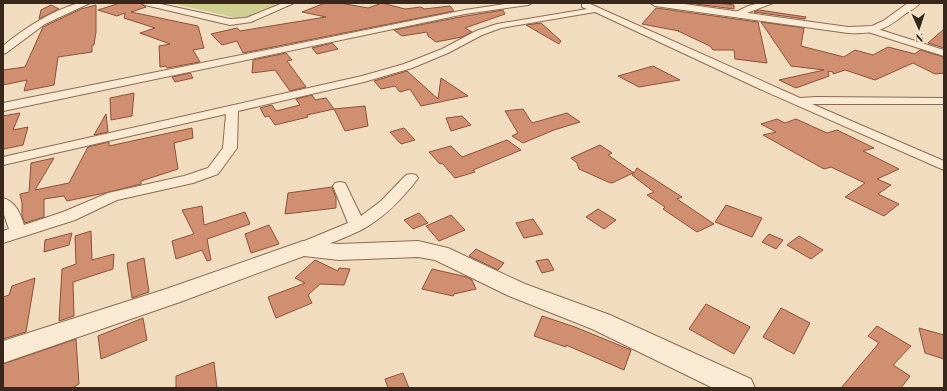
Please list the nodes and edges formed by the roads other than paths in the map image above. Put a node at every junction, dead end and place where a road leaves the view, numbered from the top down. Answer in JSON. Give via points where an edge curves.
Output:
{"nodes":[{"id":1,"x":86,"y":3,"type":"edge"},
{"id":2,"x":145,"y":3,"type":"edge"},
{"id":3,"x":290,"y":3,"type":"edge"},
{"id":4,"x":528,"y":3,"type":"edge"},
{"id":5,"x":582,"y":3,"type":"edge"},
{"id":6,"x":655,"y":3,"type":"edge"},
{"id":7,"x":769,"y":3,"type":"edge"},
{"id":8,"x":915,"y":3,"type":"edge"},
{"id":9,"x":595,"y":10,"type":"junction"},
{"id":10,"x":736,"y":14,"type":"junction"},
{"id":11,"x":871,"y":30,"type":"junction"},
{"id":12,"x":8,"y":43,"type":"edge"},
{"id":13,"x":3,"y":51,"type":"edge"},
{"id":14,"x":944,"y":53,"type":"edge"},
{"id":15,"x":799,"y":102,"type":"junction"},
{"id":16,"x":944,"y":102,"type":"edge"},
{"id":17,"x":3,"y":107,"type":"edge"},
{"id":18,"x":232,"y":109,"type":"junction"},
{"id":19,"x":3,"y":161,"type":"edge"},
{"id":20,"x":944,"y":166,"type":"edge"},
{"id":21,"x":411,"y":178,"type":"dead end"},
{"id":22,"x":340,"y":186,"type":"dead end"},
{"id":23,"x":3,"y":203,"type":"edge"},
{"id":24,"x":357,"y":226,"type":"junction"},
{"id":25,"x":10,"y":234,"type":"edge"},
{"id":26,"x":303,"y":248,"type":"junction"},
{"id":27,"x":3,"y":352,"type":"edge"},
{"id":28,"x":741,"y":388,"type":"edge"}],
"edges":[{"from":1,"to":12,"type":"street","via":[[38,23]]},
{"from":2,"to":3,"type":"street","via":[[230,22],[248,20]]},
{"from":4,"to":17,"type":"street","via":[[466,12]]},
{"from":5,"to":9,"type":"street"},
{"from":6,"to":10,"type":"street"},
{"from":7,"to":10,"type":"street"},
{"from":8,"to":11,"type":"street","via":[[882,26]]},
{"from":9,"to":15,"type":"street"},
{"from":9,"to":18,"type":"street","via":[[500,26],[408,66]]},
{"from":10,"to":11,"type":"street","via":[[848,30]]},
{"from":11,"to":14,"type":"street"},
{"from":12,"to":13,"type":"street"},
{"from":15,"to":16,"type":"street"},
{"from":15,"to":20,"type":"street"},
{"from":18,"to":19,"type":"street"},
{"from":18,"to":25,"type":"street","via":[[230,148],[212,171],[188,180],[113,196],[68,216]]},
{"from":21,"to":24,"type":"street","via":[[389,203]]},
{"from":22,"to":24,"type":"street"},
{"from":23,"to":25,"type":"street","via":[[12,212]]},
{"from":24,"to":26,"type":"street"},
{"from":26,"to":27,"type":"street","via":[[172,296]]},
{"from":26,"to":28,"type":"street","via":[[339,252],[418,249],[440,252],[516,290],[600,322]]}]}
